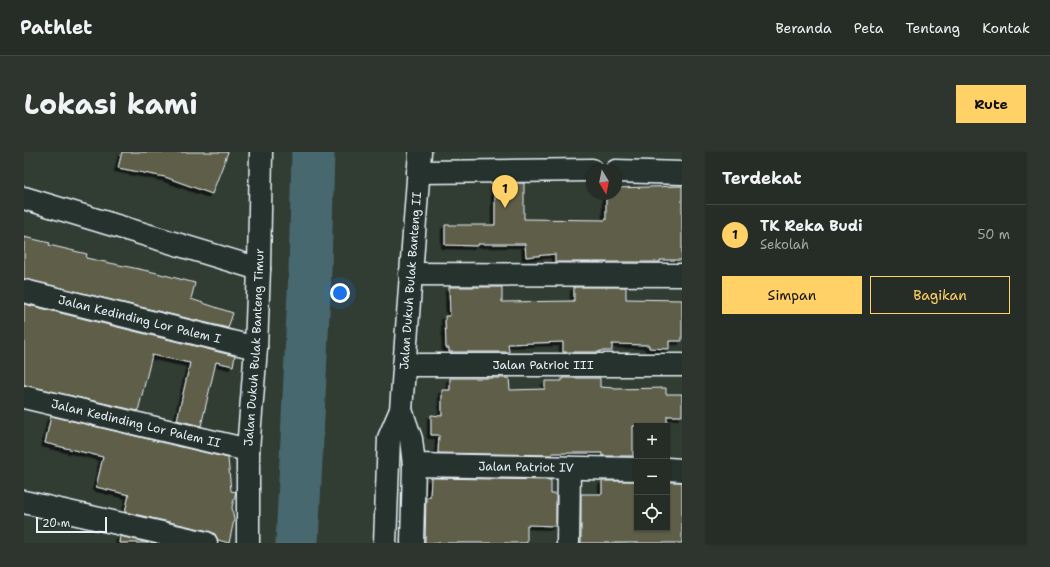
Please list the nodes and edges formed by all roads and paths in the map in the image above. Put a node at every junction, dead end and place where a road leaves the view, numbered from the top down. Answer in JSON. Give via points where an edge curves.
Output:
{"nodes":[{"id":1,"x":261,"y":152,"type":"edge"},
{"id":2,"x":419,"y":162,"type":"edge"},
{"id":3,"x":577,"y":164,"type":"edge"},
{"id":4,"x":622,"y":171,"type":"edge"},
{"id":5,"x":682,"y":173,"type":"edge"},
{"id":6,"x":24,"y":198,"type":"edge"},
{"id":7,"x":259,"y":269,"type":"junction"},
{"id":8,"x":410,"y":274,"type":"junction"},
{"id":9,"x":682,"y":275,"type":"edge"},
{"id":10,"x":24,"y":291,"type":"edge"},
{"id":11,"x":256,"y":348,"type":"junction"},
{"id":12,"x":404,"y":365,"type":"junction"},
{"id":13,"x":682,"y":365,"type":"edge"},
{"id":14,"x":24,"y":397,"type":"edge"},
{"id":15,"x":401,"y":410,"type":"junction"},
{"id":16,"x":248,"y":450,"type":"junction"},
{"id":17,"x":414,"y":465,"type":"junction"},
{"id":18,"x":569,"y":468,"type":"junction"},
{"id":19,"x":634,"y":469,"type":"edge"},
{"id":20,"x":670,"y":470,"type":"edge"},
{"id":21,"x":682,"y":470,"type":"edge"},
{"id":22,"x":24,"y":502,"type":"edge"},
{"id":23,"x":206,"y":543,"type":"edge"},
{"id":24,"x":248,"y":543,"type":"edge"},
{"id":25,"x":385,"y":543,"type":"edge"},
{"id":26,"x":412,"y":543,"type":"edge"},
{"id":27,"x":568,"y":543,"type":"edge"}],
"edges":[{"from":1,"to":7,"type":"street","name":"Jalan Dukuh Bulak Banteng Timur"},
{"from":2,"to":3,"type":"street"},
{"from":2,"to":8,"type":"street","name":"Jalan Dukuh Bulak Banteng II"},
{"from":4,"to":5,"type":"street"},
{"from":6,"to":7,"type":"street"},
{"from":7,"to":11,"type":"street","name":"Jalan Dukuh Bulak Banteng Timur"},
{"from":8,"to":9,"type":"street"},
{"from":8,"to":12,"type":"street","name":"Jalan Dukuh Bulak Banteng II"},
{"from":10,"to":11,"type":"street","name":"Jalan Kedinding Lor Palem I"},
{"from":11,"to":16,"type":"street","name":"Jalan Dukuh Bulak Banteng Timur"},
{"from":12,"to":13,"type":"street","name":"Jalan Patriot III"},
{"from":12,"to":15,"type":"street","name":"Jalan Dukuh Bulak Banteng II"},
{"from":14,"to":16,"type":"street","name":"Jalan Kedinding Lor Palem II"},
{"from":15,"to":17,"type":"street","name":"Jalan Dukuh Bulak Banteng II","via":[[411,439]]},
{"from":15,"to":25,"type":"street","name":"Jalan Dukuh Bulak Banteng II","via":[[389,438]]},
{"from":16,"to":24,"type":"street","name":"Jalan Dukuh Bulak Banteng Timur"},
{"from":17,"to":18,"type":"street","name":"Jalan Patriot IV"},
{"from":17,"to":26,"type":"street","name":"Jalan Dukuh Bulak Banteng II"},
{"from":18,"to":19,"type":"street","name":"Jalan Patriot IV"},
{"from":18,"to":27,"type":"street"},
{"from":20,"to":21,"type":"street"},
{"from":22,"to":23,"type":"street"}]}
